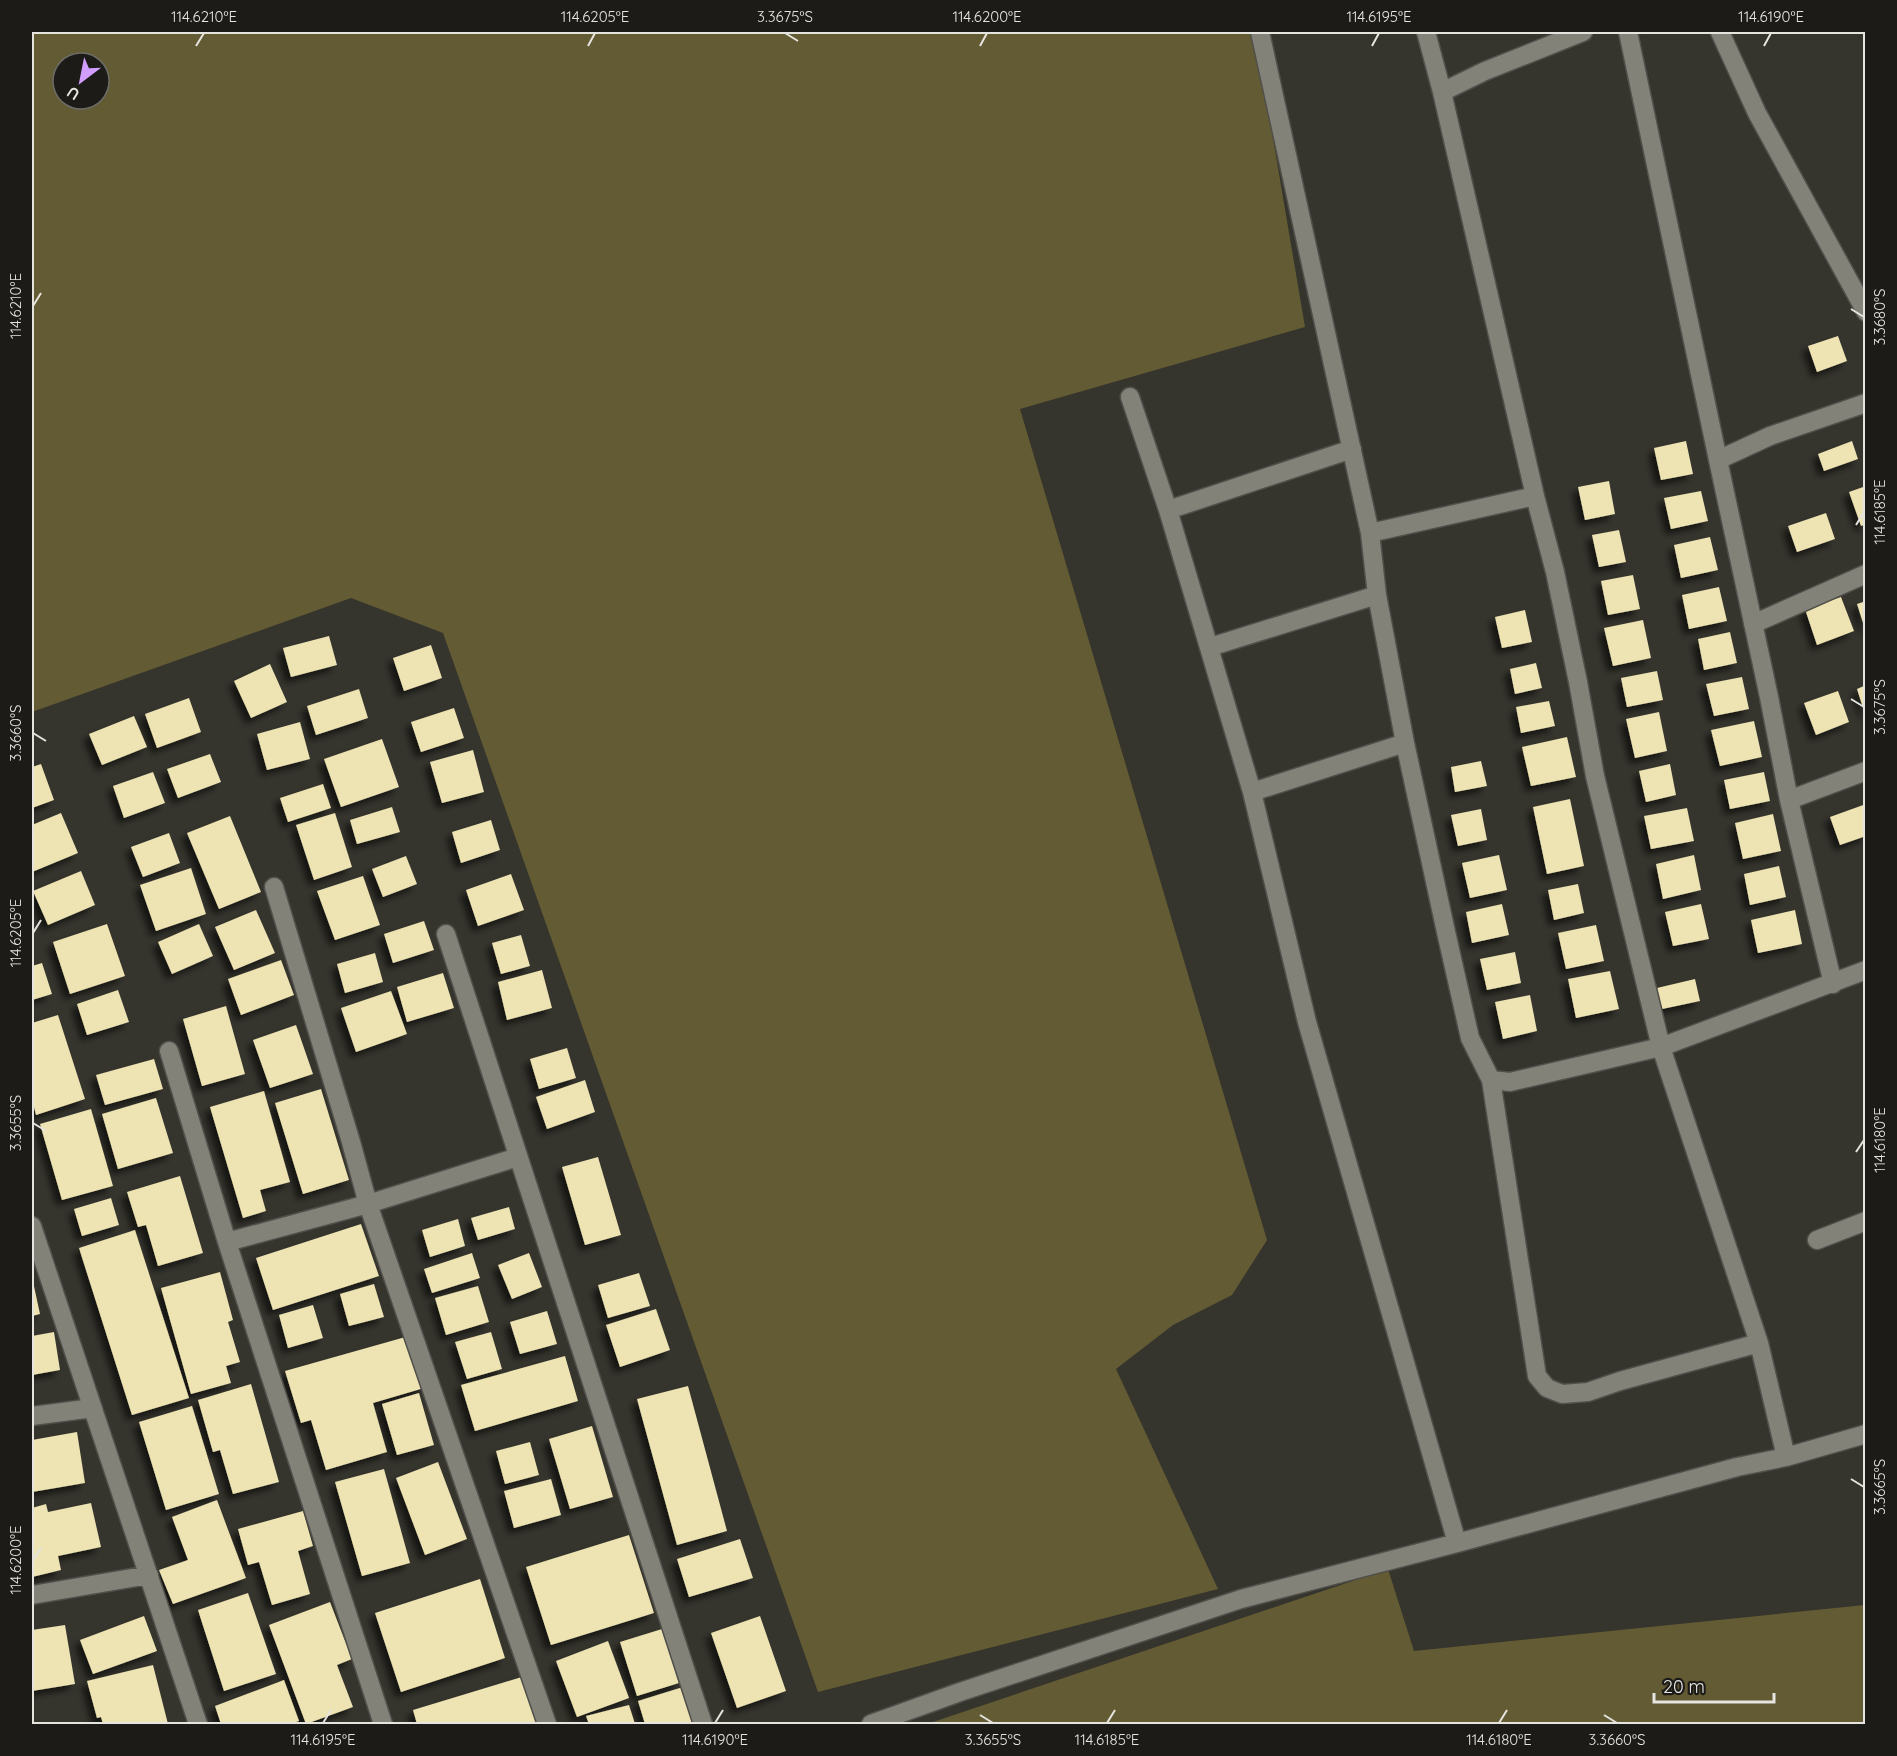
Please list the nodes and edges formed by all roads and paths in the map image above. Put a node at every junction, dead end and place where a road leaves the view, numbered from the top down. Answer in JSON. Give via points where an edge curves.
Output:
{"nodes":[{"id":1,"x":1260,"y":32,"type":"edge"},
{"id":2,"x":1425,"y":32,"type":"edge"},
{"id":3,"x":1583,"y":32,"type":"edge"},
{"id":4,"x":1628,"y":32,"type":"edge"},
{"id":5,"x":1720,"y":32,"type":"edge"},
{"id":6,"x":1442,"y":92,"type":"junction"},
{"id":7,"x":1866,"y":312,"type":"edge"},
{"id":8,"x":1130,"y":397,"type":"dead end"},
{"id":9,"x":1866,"y":403,"type":"edge"},
{"id":10,"x":1352,"y":449,"type":"junction"},
{"id":11,"x":1718,"y":460,"type":"junction"},
{"id":12,"x":1535,"y":496,"type":"junction"},
{"id":13,"x":1168,"y":510,"type":"junction"},
{"id":14,"x":1370,"y":533,"type":"junction"},
{"id":15,"x":1866,"y":574,"type":"edge"},
{"id":16,"x":1377,"y":595,"type":"junction"},
{"id":17,"x":1753,"y":624,"type":"junction"},
{"id":18,"x":1210,"y":647,"type":"junction"},
{"id":19,"x":1405,"y":743,"type":"junction"},
{"id":20,"x":1866,"y":771,"type":"edge"},
{"id":21,"x":1252,"y":792,"type":"junction"},
{"id":22,"x":1790,"y":800,"type":"junction"},
{"id":23,"x":274,"y":887,"type":"dead end"},
{"id":24,"x":446,"y":934,"type":"dead end"},
{"id":25,"x":1866,"y":970,"type":"edge"},
{"id":26,"x":1833,"y":984,"type":"junction"},
{"id":27,"x":1661,"y":1047,"type":"junction"},
{"id":28,"x":169,"y":1051,"type":"dead end"},
{"id":29,"x":1491,"y":1080,"type":"junction"},
{"id":30,"x":518,"y":1157,"type":"junction"},
{"id":31,"x":368,"y":1204,"type":"junction"},
{"id":32,"x":1866,"y":1221,"type":"edge"},
{"id":33,"x":32,"y":1228,"type":"edge"},
{"id":34,"x":1817,"y":1240,"type":"dead end"},
{"id":35,"x":226,"y":1242,"type":"junction"},
{"id":36,"x":1759,"y":1343,"type":"junction"},
{"id":37,"x":93,"y":1408,"type":"junction"},
{"id":38,"x":32,"y":1416,"type":"edge"},
{"id":39,"x":1866,"y":1434,"type":"edge"},
{"id":40,"x":1786,"y":1457,"type":"junction"},
{"id":41,"x":1457,"y":1543,"type":"junction"},
{"id":42,"x":149,"y":1575,"type":"junction"},
{"id":43,"x":32,"y":1595,"type":"edge"},
{"id":44,"x":198,"y":1725,"type":"edge"},
{"id":45,"x":383,"y":1725,"type":"edge"},
{"id":46,"x":547,"y":1725,"type":"edge"},
{"id":47,"x":703,"y":1725,"type":"edge"},
{"id":48,"x":871,"y":1725,"type":"edge"}],
"edges":[{"from":1,"to":10,"type":"street"},
{"from":2,"to":6,"type":"street"},
{"from":3,"to":6,"type":"street","via":[[1485,70]]},
{"from":4,"to":11,"type":"street"},
{"from":5,"to":7,"type":"street","via":[[1757,113]]},
{"from":6,"to":12,"type":"street"},
{"from":8,"to":13,"type":"street"},
{"from":9,"to":11,"type":"street","via":[[1770,436]]},
{"from":10,"to":13,"type":"street"},
{"from":10,"to":14,"type":"street"},
{"from":11,"to":17,"type":"street"},
{"from":12,"to":14,"type":"street"},
{"from":12,"to":27,"type":"street","via":[[1555,572],[1595,776]]},
{"from":13,"to":18,"type":"street"},
{"from":14,"to":16,"type":"street"},
{"from":15,"to":17,"type":"street"},
{"from":16,"to":18,"type":"street"},
{"from":16,"to":19,"type":"street"},
{"from":17,"to":22,"type":"street"},
{"from":18,"to":21,"type":"street"},
{"from":19,"to":21,"type":"street"},
{"from":19,"to":29,"type":"street","via":[[1470,1038]]},
{"from":20,"to":22,"type":"street"},
{"from":21,"to":41,"type":"street","via":[[1307,1022]]},
{"from":22,"to":26,"type":"street"},
{"from":23,"to":31,"type":"street"},
{"from":24,"to":30,"type":"street"},
{"from":25,"to":26,"type":"street"},
{"from":26,"to":27,"type":"street"},
{"from":27,"to":29,"type":"street","via":[[1510,1082]]},
{"from":27,"to":36,"type":"street"},
{"from":28,"to":35,"type":"street"},
{"from":29,"to":36,"type":"street","via":[[1537,1376],[1547,1388],[1562,1394],[1588,1392]]},
{"from":30,"to":31,"type":"street"},
{"from":30,"to":47,"type":"street"},
{"from":31,"to":35,"type":"street"},
{"from":31,"to":46,"type":"street"},
{"from":32,"to":34,"type":"street"},
{"from":33,"to":37,"type":"street"},
{"from":35,"to":45,"type":"street"},
{"from":36,"to":40,"type":"street"},
{"from":37,"to":38,"type":"street"},
{"from":37,"to":42,"type":"street"},
{"from":39,"to":40,"type":"street"},
{"from":40,"to":41,"type":"street"},
{"from":41,"to":48,"type":"street","via":[[1241,1599]]},
{"from":42,"to":43,"type":"street"},
{"from":42,"to":44,"type":"street"}]}
